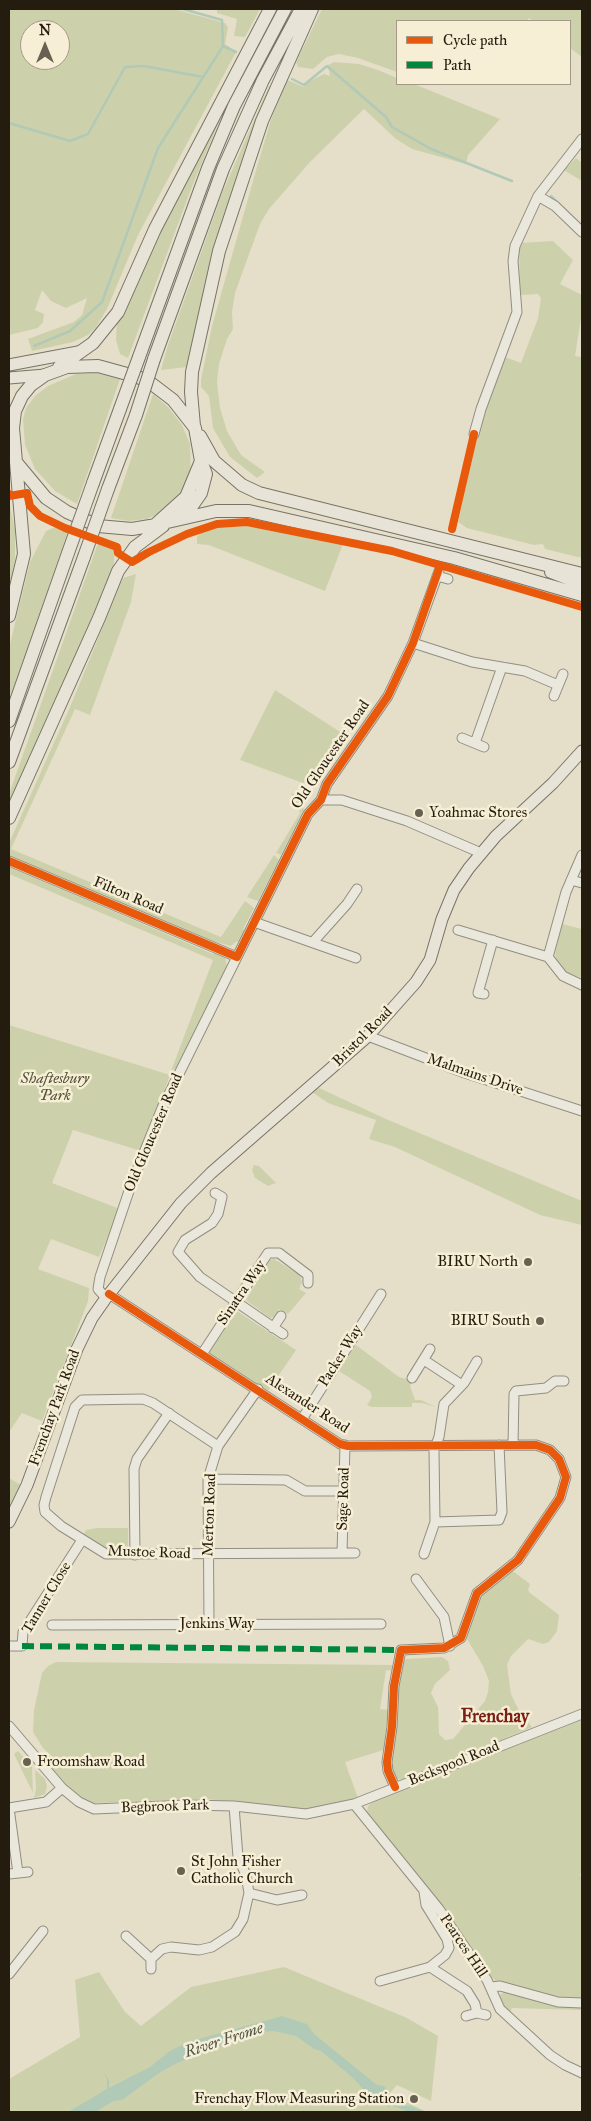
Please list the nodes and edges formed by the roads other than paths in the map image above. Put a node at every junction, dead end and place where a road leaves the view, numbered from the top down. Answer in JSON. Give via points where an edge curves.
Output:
{"nodes":[{"id":1,"x":270,"y":9,"type":"edge"},
{"id":2,"x":277,"y":9,"type":"edge"},
{"id":3,"x":285,"y":9,"type":"edge"},
{"id":4,"x":301,"y":9,"type":"edge"},
{"id":5,"x":312,"y":9,"type":"edge"},
{"id":6,"x":216,"y":112,"type":"junction"},
{"id":7,"x":582,"y":139,"type":"edge"},
{"id":8,"x":538,"y":196,"type":"junction"},
{"id":9,"x":582,"y":232,"type":"edge"},
{"id":10,"x":80,"y":352,"type":"junction"},
{"id":11,"x":9,"y":365,"type":"edge"},
{"id":12,"x":48,"y":374,"type":"junction"},
{"id":13,"x":9,"y":378,"type":"edge"},
{"id":14,"x":195,"y":427,"type":"junction"},
{"id":15,"x":474,"y":434,"type":"dead end"},
{"id":16,"x":9,"y":445,"type":"edge"},
{"id":17,"x":15,"y":461,"type":"junction"},
{"id":18,"x":201,"y":461,"type":"junction"},
{"id":19,"x":170,"y":522,"type":"junction"},
{"id":20,"x":156,"y":524,"type":"junction"},
{"id":21,"x":526,"y":560,"type":"junction"},
{"id":22,"x":580,"y":572,"type":"edge"},
{"id":23,"x":448,"y":579,"type":"dead end"},
{"id":24,"x":582,"y":584,"type":"edge"},
{"id":25,"x":582,"y":595,"type":"edge"},
{"id":26,"x":9,"y":616,"type":"edge"},
{"id":27,"x":413,"y":643,"type":"junction"},
{"id":28,"x":502,"y":667,"type":"junction"},
{"id":29,"x":562,"y":674,"type":"dead end"},
{"id":30,"x":558,"y":685,"type":"junction"},
{"id":31,"x":554,"y":696,"type":"dead end"},
{"id":32,"x":9,"y":721,"type":"edge"},
{"id":33,"x":462,"y":738,"type":"dead end"},
{"id":34,"x":475,"y":743,"type":"junction"},
{"id":35,"x":484,"y":747,"type":"dead end"},
{"id":36,"x":582,"y":751,"type":"edge"},
{"id":37,"x":9,"y":762,"type":"edge"},
{"id":38,"x":321,"y":800,"type":"junction"},
{"id":39,"x":9,"y":818,"type":"edge"},
{"id":40,"x":481,"y":853,"type":"junction"},
{"id":41,"x":582,"y":855,"type":"edge"},
{"id":42,"x":9,"y":861,"type":"edge"},
{"id":43,"x":571,"y":880,"type":"junction"},
{"id":44,"x":582,"y":883,"type":"edge"},
{"id":45,"x":344,"y":892,"type":"dead end"},
{"id":46,"x":254,"y":922,"type":"junction"},
{"id":47,"x":458,"y":930,"type":"dead end"},
{"id":48,"x":493,"y":940,"type":"junction"},
{"id":49,"x":313,"y":942,"type":"junction"},
{"id":50,"x":237,"y":957,"type":"junction"},
{"id":51,"x":548,"y":957,"type":"junction"},
{"id":52,"x":356,"y":958,"type":"dead end"},
{"id":53,"x":582,"y":985,"type":"edge"},
{"id":54,"x":484,"y":994,"type":"dead end"},
{"id":55,"x":368,"y":1036,"type":"junction"},
{"id":56,"x":582,"y":1112,"type":"edge"},
{"id":57,"x":215,"y":1193,"type":"dead end"},
{"id":58,"x":308,"y":1283,"type":"dead end"},
{"id":59,"x":380,"y":1294,"type":"dead end"},
{"id":60,"x":108,"y":1296,"type":"junction"},
{"id":61,"x":236,"y":1303,"type":"junction"},
{"id":62,"x":281,"y":1316,"type":"dead end"},
{"id":63,"x":273,"y":1328,"type":"junction"},
{"id":64,"x":283,"y":1334,"type":"dead end"},
{"id":65,"x":430,"y":1349,"type":"dead end"},
{"id":66,"x":202,"y":1354,"type":"junction"},
{"id":67,"x":424,"y":1360,"type":"junction"},
{"id":68,"x":477,"y":1360,"type":"dead end"},
{"id":69,"x":412,"y":1378,"type":"dead end"},
{"id":70,"x":564,"y":1381,"type":"dead end"},
{"id":71,"x":462,"y":1385,"type":"junction"},
{"id":72,"x":258,"y":1389,"type":"junction"},
{"id":73,"x":169,"y":1413,"type":"junction"},
{"id":74,"x":302,"y":1419,"type":"junction"},
{"id":75,"x":345,"y":1445,"type":"junction"},
{"id":76,"x":437,"y":1445,"type":"junction"},
{"id":77,"x":499,"y":1445,"type":"junction"},
{"id":78,"x":515,"y":1445,"type":"junction"},
{"id":79,"x":218,"y":1446,"type":"junction"},
{"id":80,"x":208,"y":1479,"type":"junction"},
{"id":81,"x":345,"y":1490,"type":"junction"},
{"id":82,"x":9,"y":1522,"type":"edge"},
{"id":83,"x":435,"y":1522,"type":"junction"},
{"id":84,"x":82,"y":1540,"type":"junction"},
{"id":85,"x":342,"y":1553,"type":"junction"},
{"id":86,"x":355,"y":1553,"type":"dead end"},
{"id":87,"x":135,"y":1554,"type":"junction"},
{"id":88,"x":208,"y":1554,"type":"junction"},
{"id":89,"x":424,"y":1554,"type":"dead end"},
{"id":90,"x":416,"y":1579,"type":"dead end"},
{"id":91,"x":209,"y":1624,"type":"junction"},
{"id":92,"x":382,"y":1624,"type":"dead end"},
{"id":93,"x":52,"y":1625,"type":"dead end"},
{"id":94,"x":9,"y":1646,"type":"edge"},
{"id":95,"x":450,"y":1646,"type":"junction"},
{"id":96,"x":582,"y":1714,"type":"edge"},
{"id":97,"x":9,"y":1726,"type":"edge"},
{"id":98,"x":395,"y":1787,"type":"junction"},
{"id":99,"x":62,"y":1788,"type":"junction"},
{"id":100,"x":354,"y":1804,"type":"junction"},
{"id":101,"x":234,"y":1806,"type":"junction"},
{"id":102,"x":9,"y":1808,"type":"edge"},
{"id":103,"x":28,"y":1872,"type":"dead end"},
{"id":104,"x":13,"y":1873,"type":"edge"},
{"id":105,"x":424,"y":1892,"type":"junction"},
{"id":106,"x":249,"y":1893,"type":"junction"},
{"id":107,"x":302,"y":1895,"type":"dead end"},
{"id":108,"x":43,"y":1931,"type":"dead end"},
{"id":109,"x":126,"y":1936,"type":"dead end"},
{"id":110,"x":184,"y":1949,"type":"junction"},
{"id":111,"x":151,"y":1959,"type":"junction"},
{"id":112,"x":182,"y":1959,"type":"dead end"},
{"id":113,"x":430,"y":1967,"type":"junction"},
{"id":114,"x":151,"y":1969,"type":"dead end"},
{"id":115,"x":9,"y":1974,"type":"edge"},
{"id":116,"x":380,"y":1981,"type":"dead end"},
{"id":117,"x":491,"y":1987,"type":"junction"},
{"id":118,"x":582,"y":2003,"type":"edge"},
{"id":119,"x":466,"y":2016,"type":"dead end"},
{"id":120,"x":582,"y":2073,"type":"edge"}],
"edges":[{"from":1,"to":6,"type":"highway"},
{"from":2,"to":6,"type":"highway"},
{"from":3,"to":32,"type":"highway","bridge":true,"via":[[234,106],[208,168]]},
{"from":4,"to":37,"type":"highway","bridge":true,"via":[[263,80],[223,169]]},
{"from":5,"to":14,"type":"highway","via":[[262,121],[219,251],[191,381]]},
{"from":6,"to":10,"type":"highway","via":[[155,229],[118,312],[100,337]]},
{"from":7,"to":8,"type":"street"},
{"from":8,"to":9,"type":"street"},
{"from":8,"to":15,"type":"street","via":[[515,246],[515,322]]},
{"from":10,"to":11,"type":"main road"},
{"from":10,"to":12,"type":"highway"},
{"from":12,"to":13,"type":"main road"},
{"from":12,"to":14,"type":"highway","via":[[80,365],[138,376],[162,391]]},
{"from":12,"to":17,"type":"highway","via":[[22,396],[15,411]]},
{"from":14,"to":18,"type":"highway"},
{"from":14,"to":21,"type":"highway","via":[[214,461],[242,485],[259,494]]},
{"from":16,"to":17,"type":"main road"},
{"from":17,"to":20,"type":"highway","via":[[46,498],[82,519],[114,529]]},
{"from":17,"to":26,"type":"highway","via":[[24,554]]},
{"from":18,"to":19,"type":"highway","via":[[206,474],[201,493],[192,506]]},
{"from":18,"to":20,"type":"highway","via":[[186,497]]},
{"from":19,"to":20,"type":"highway"},
{"from":19,"to":25,"type":"highway","via":[[226,510],[249,510],[444,556]]},
{"from":19,"to":39,"type":"highway","via":[[135,547],[118,571]]},
{"from":21,"to":22,"type":"highway"},
{"from":21,"to":24,"type":"highway"},
{"from":23,"to":27,"type":"street","name":"Old Gloucester Road","via":[[438,573]]},
{"from":27,"to":28,"type":"street","via":[[472,662]]},
{"from":27,"to":38,"type":"street","name":"Old Gloucester Road","via":[[388,696],[327,784]]},
{"from":28,"to":30,"type":"street","via":[[524,671]]},
{"from":28,"to":34,"type":"street"},
{"from":29,"to":30,"type":"street"},
{"from":30,"to":31,"type":"street"},
{"from":33,"to":34,"type":"street"},
{"from":34,"to":35,"type":"street"},
{"from":36,"to":40,"type":"main road","name":"Bristol Road"},
{"from":38,"to":40,"type":"street","via":[[342,800],[407,820]]},
{"from":38,"to":46,"type":"street","name":"Old Gloucester Road","via":[[308,814]]},
{"from":40,"to":55,"type":"main road","name":"Bristol Road","via":[[454,890],[430,960],[416,982]]},
{"from":41,"to":43,"type":"street"},
{"from":42,"to":50,"type":"street","name":"Filton Road"},
{"from":43,"to":44,"type":"street"},
{"from":43,"to":51,"type":"street"},
{"from":45,"to":49,"type":"street","via":[[354,893]]},
{"from":46,"to":49,"type":"street"},
{"from":46,"to":50,"type":"street","name":"Old Gloucester Road"},
{"from":47,"to":48,"type":"street"},
{"from":48,"to":51,"type":"street"},
{"from":48,"to":54,"type":"street","via":[[478,993]]},
{"from":49,"to":52,"type":"street"},
{"from":50,"to":60,"type":"street","name":"Old Gloucester Road","via":[[162,1108],[131,1185],[99,1282],[100,1292]]},
{"from":51,"to":53,"type":"street","via":[[563,976]]},
{"from":55,"to":56,"type":"street","name":"Malmains Drive"},
{"from":55,"to":60,"type":"main road","name":"Bristol Road","via":[[211,1172],[182,1203]]},
{"from":57,"to":61,"type":"street","via":[[222,1197],[218,1214],[212,1223],[185,1240],[178,1252],[200,1278]]},
{"from":58,"to":61,"type":"street","name":"Sinatra Way","via":[[308,1275],[273,1252],[268,1254]]},
{"from":59,"to":74,"type":"street","name":"Packer Way","via":[[370,1301]]},
{"from":60,"to":66,"type":"street","name":"Alexander Road"},
{"from":60,"to":82,"type":"main road","name":"Frenchay Park Road","via":[[92,1318],[74,1355],[27,1484]]},
{"from":61,"to":63,"type":"street"},
{"from":61,"to":66,"type":"street","name":"Sinatra Way"},
{"from":62,"to":63,"type":"street"},
{"from":63,"to":64,"type":"street"},
{"from":65,"to":67,"type":"street"},
{"from":66,"to":72,"type":"street","name":"Alexander Road"},
{"from":67,"to":69,"type":"street"},
{"from":67,"to":71,"type":"street"},
{"from":68,"to":71,"type":"street"},
{"from":70,"to":78,"type":"street","via":[[555,1381],[546,1388],[516,1391]]},
{"from":71,"to":76,"type":"street","via":[[444,1404]]},
{"from":72,"to":74,"type":"street","name":"Alexander Road"},
{"from":72,"to":79,"type":"street","name":"Merton Road"},
{"from":73,"to":79,"type":"street","name":"Mustoe Road"},
{"from":73,"to":84,"type":"street","name":"Mustoe Road","via":[[143,1399],[83,1400],[77,1403],[44,1505],[49,1516]]},
{"from":73,"to":87,"type":"street","via":[[137,1459],[134,1469]]},
{"from":74,"to":75,"type":"street","name":"Alexander Road"},
{"from":75,"to":76,"type":"street","name":"Alexander Road"},
{"from":75,"to":81,"type":"street","name":"Sage Road"},
{"from":76,"to":77,"type":"street","name":"Alexander Road"},
{"from":76,"to":83,"type":"street","via":[[434,1450]]},
{"from":77,"to":78,"type":"street","name":"Alexander Road"},
{"from":77,"to":83,"type":"street","via":[[502,1512],[499,1520]]},
{"from":78,"to":95,"type":"street","name":"Alexander Road","via":[[536,1446],[555,1454],[565,1472],[565,1487],[552,1512],[518,1560],[477,1593],[466,1631]]},
{"from":79,"to":80,"type":"street","name":"Merton Road"},
{"from":80,"to":81,"type":"street","via":[[286,1480],[305,1491]]},
{"from":80,"to":88,"type":"street","name":"Merton Road"},
{"from":81,"to":85,"type":"street","name":"Sage Road","via":[[342,1496]]},
{"from":83,"to":89,"type":"street"},
{"from":84,"to":87,"type":"street","name":"Mustoe Road","via":[[106,1554]]},
{"from":84,"to":94,"type":"street","name":"Tanner Close","via":[[24,1632],[22,1646]]},
{"from":85,"to":86,"type":"street","name":"Mustoe Road"},
{"from":85,"to":88,"type":"street","name":"Mustoe Road"},
{"from":87,"to":88,"type":"street","name":"Mustoe Road"},
{"from":88,"to":91,"type":"street","name":"Merton Road"},
{"from":90,"to":95,"type":"street","via":[[444,1617]]},
{"from":91,"to":92,"type":"street","name":"Jenkins Way"},
{"from":91,"to":93,"type":"street","name":"Jenkins Way"},
{"from":95,"to":98,"type":"street","via":[[401,1650],[386,1762]]},
{"from":96,"to":98,"type":"street","name":"Beckspool Road"},
{"from":97,"to":99,"type":"street","name":"Begbrook Park"},
{"from":98,"to":100,"type":"street","name":"Beckspool Road"},
{"from":99,"to":101,"type":"street","name":"Begbrook Park","via":[[79,1802],[98,1810]]},
{"from":99,"to":102,"type":"street","via":[[46,1802]]},
{"from":100,"to":101,"type":"street","name":"Begbrook Park","via":[[306,1814]]},
{"from":100,"to":105,"type":"street","name":"Pearces Hill"},
{"from":101,"to":106,"type":"street","via":[[238,1857]]},
{"from":102,"to":104,"type":"street"},
{"from":103,"to":104,"type":"street"},
{"from":105,"to":113,"type":"street","via":[[426,1905],[449,1948]]},
{"from":105,"to":117,"type":"street","name":"Pearces Hill"},
{"from":106,"to":107,"type":"street","via":[[276,1900]]},
{"from":106,"to":110,"type":"street","via":[[246,1912],[235,1932],[212,1947]]},
{"from":108,"to":115,"type":"street"},
{"from":109,"to":111,"type":"street"},
{"from":110,"to":111,"type":"street","via":[[162,1949]]},
{"from":110,"to":112,"type":"street"},
{"from":111,"to":114,"type":"street"},
{"from":113,"to":116,"type":"street"},
{"from":113,"to":119,"type":"street","via":[[467,1991],[482,2014]]},
{"from":117,"to":118,"type":"street","via":[[500,1986],[558,2002]]},
{"from":117,"to":120,"type":"street","name":"Pearces Hill","via":[[500,2009],[509,2019],[565,2065]]}]}
